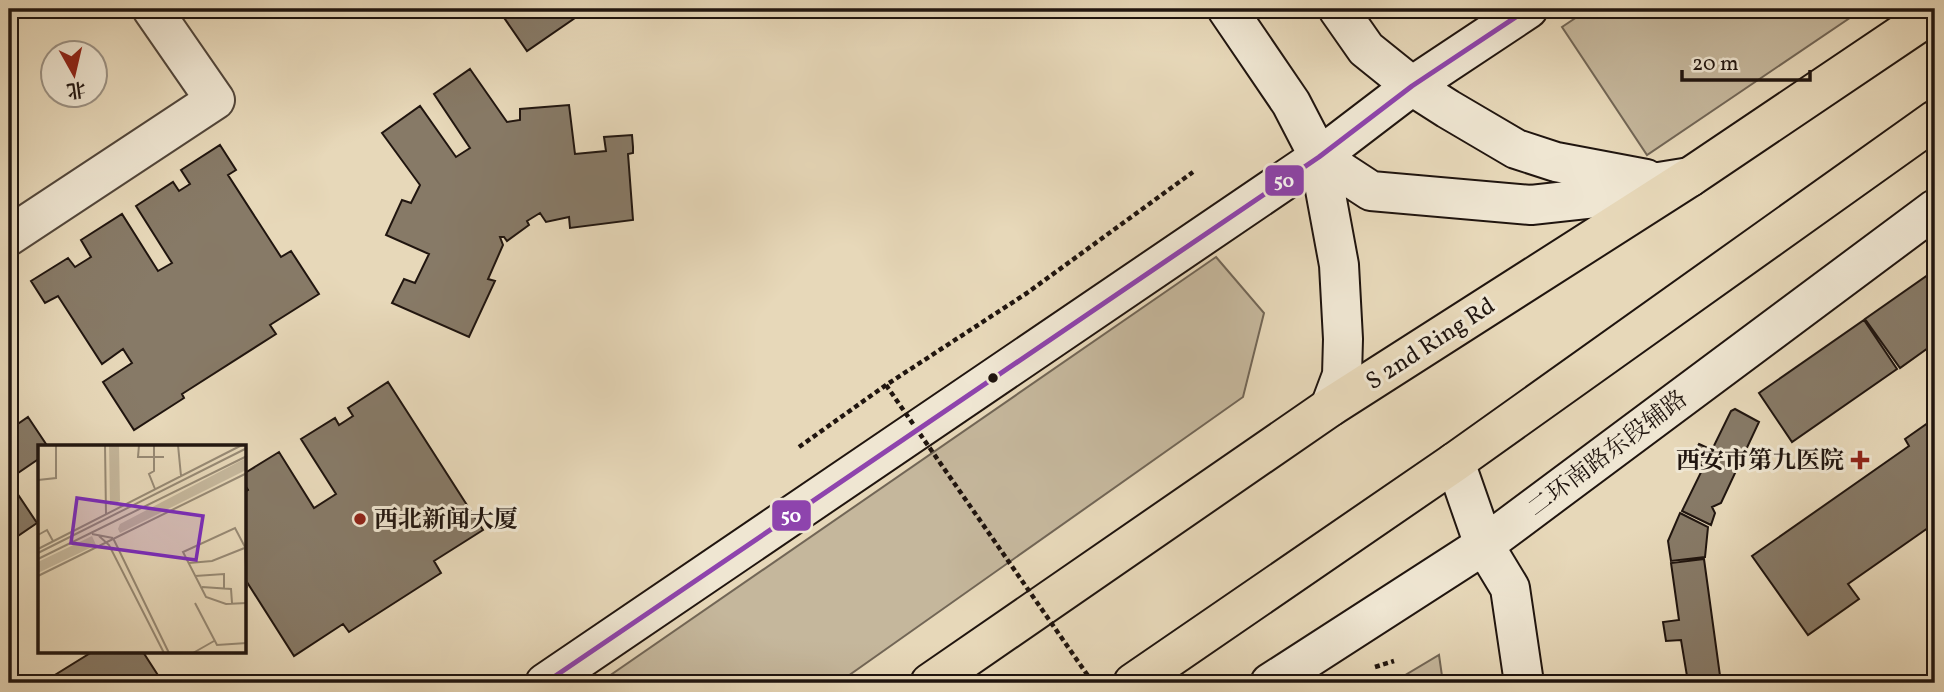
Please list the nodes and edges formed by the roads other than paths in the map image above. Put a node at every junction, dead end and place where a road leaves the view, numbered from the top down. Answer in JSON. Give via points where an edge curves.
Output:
{"nodes":[{"id":1,"x":152,"y":9,"type":"edge"},
{"id":2,"x":1227,"y":9,"type":"edge"},
{"id":3,"x":1338,"y":9,"type":"edge"},
{"id":4,"x":1528,"y":9,"type":"edge"},
{"id":5,"x":1935,"y":12,"type":"edge"},
{"id":6,"x":1412,"y":86,"type":"junction"},
{"id":7,"x":1935,"y":120,"type":"edge"},
{"id":8,"x":1319,"y":157,"type":"junction"},
{"id":9,"x":1674,"y":179,"type":"junction"},
{"id":10,"x":1935,"y":209,"type":"edge"},
{"id":11,"x":9,"y":236,"type":"edge"},
{"id":12,"x":1330,"y":407,"type":"junction"},
{"id":13,"x":1455,"y":462,"type":"junction"},
{"id":14,"x":1484,"y":545,"type":"junction"},
{"id":15,"x":545,"y":683,"type":"edge"},
{"id":16,"x":930,"y":683,"type":"edge"},
{"id":17,"x":1133,"y":683,"type":"edge"},
{"id":18,"x":1270,"y":683,"type":"edge"},
{"id":19,"x":1524,"y":683,"type":"edge"}],
"edges":[{"from":1,"to":11,"type":"main road","via":[[215,100]]},
{"from":2,"to":8,"type":"main road","via":[[1292,103]]},
{"from":3,"to":6,"type":"main road","via":[[1366,49]]},
{"from":4,"to":6,"type":"main road"},
{"from":5,"to":9,"type":"highway","name":"S 2nd Ring Rd"},
{"from":6,"to":8,"type":"main road"},
{"from":6,"to":9,"type":"main road","via":[[1516,149],[1556,162]]},
{"from":7,"to":13,"type":"highway"},
{"from":8,"to":9,"type":"main road","via":[[1371,191],[1531,205],[1595,198]]},
{"from":8,"to":12,"type":"main road","via":[[1339,265],[1343,340],[1342,375]]},
{"from":8,"to":15,"type":"main road"},
{"from":9,"to":12,"type":"highway","name":"S 2nd Ring Rd"},
{"from":10,"to":14,"type":"main road","name":"二环南路东段辅路"},
{"from":12,"to":16,"type":"highway","name":"S 2nd Ring Rd"},
{"from":13,"to":14,"type":"main road"},
{"from":13,"to":17,"type":"highway"},
{"from":14,"to":18,"type":"main road","name":"二环南路东段辅路"},
{"from":14,"to":19,"type":"main road","via":[[1510,587]]}]}
